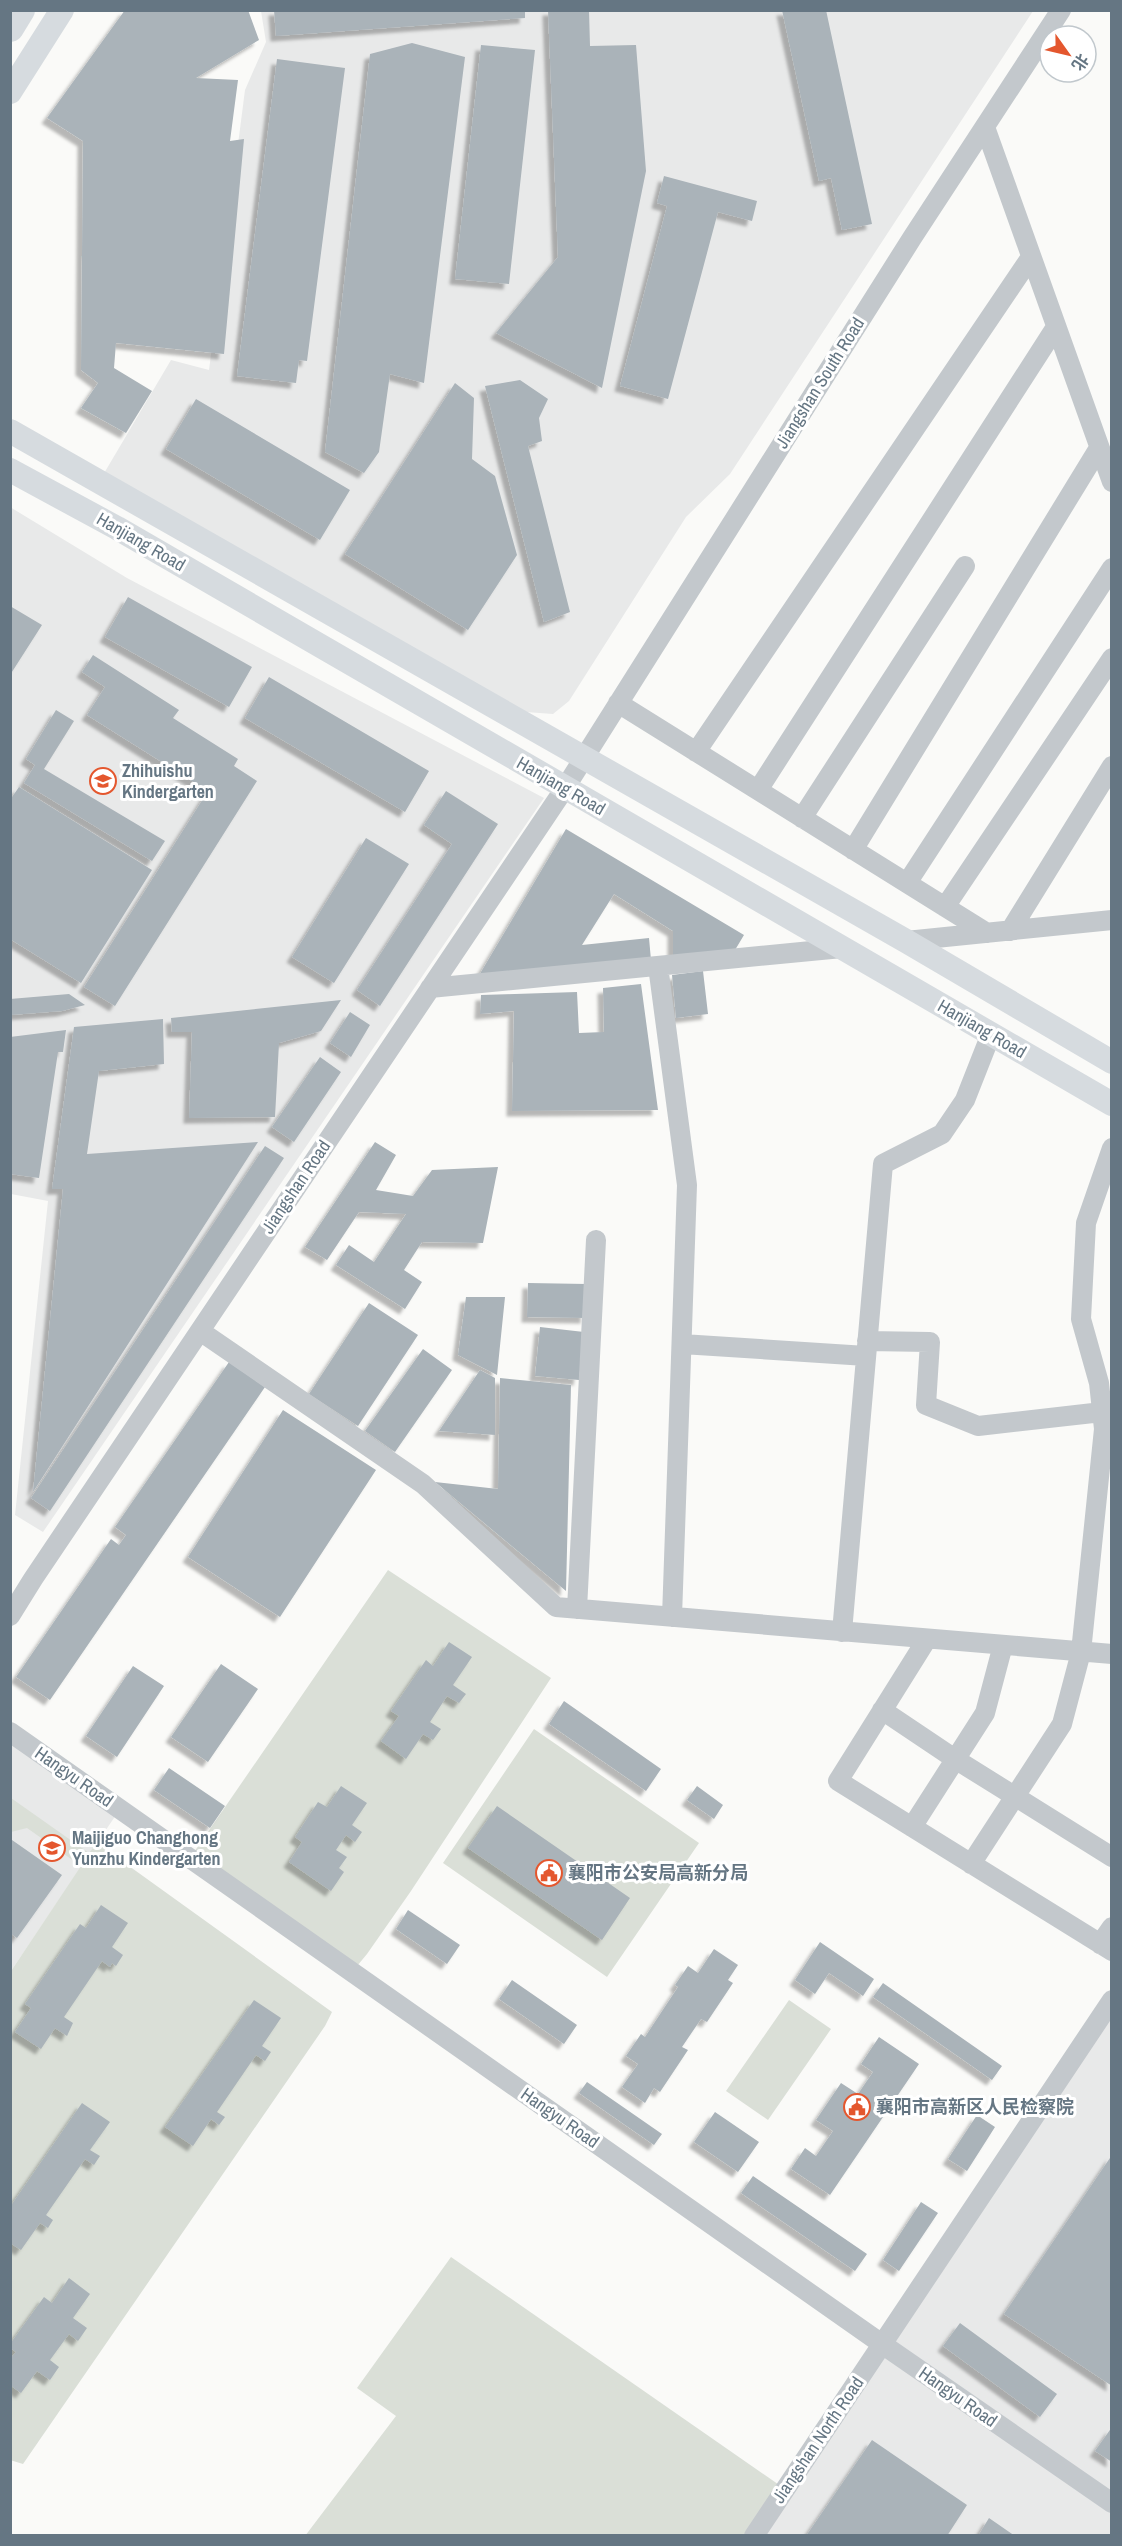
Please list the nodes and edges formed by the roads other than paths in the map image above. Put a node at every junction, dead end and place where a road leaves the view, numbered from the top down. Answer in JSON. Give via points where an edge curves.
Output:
{"nodes":[{"id":1,"x":21,"y":10,"type":"edge"},
{"id":2,"x":62,"y":10,"type":"edge"},
{"id":3,"x":1061,"y":10,"type":"edge"},
{"id":4,"x":10,"y":28,"type":"edge"},
{"id":5,"x":10,"y":92,"type":"edge"},
{"id":6,"x":985,"y":127,"type":"junction"},
{"id":7,"x":1031,"y":257,"type":"junction"},
{"id":8,"x":1056,"y":327,"type":"junction"},
{"id":9,"x":10,"y":431,"type":"edge"},
{"id":10,"x":1099,"y":448,"type":"junction"},
{"id":11,"x":10,"y":470,"type":"edge"},
{"id":12,"x":1112,"y":482,"type":"edge"},
{"id":13,"x":965,"y":566,"type":"dead end"},
{"id":14,"x":1112,"y":568,"type":"edge"},
{"id":15,"x":1112,"y":658,"type":"edge"},
{"id":16,"x":618,"y":703,"type":"junction"},
{"id":17,"x":696,"y":752,"type":"junction"},
{"id":18,"x":583,"y":758,"type":"junction"},
{"id":19,"x":1112,"y":766,"type":"edge"},
{"id":20,"x":565,"y":788,"type":"junction"},
{"id":21,"x":758,"y":790,"type":"junction"},
{"id":22,"x":802,"y":818,"type":"junction"},
{"id":23,"x":853,"y":850,"type":"junction"},
{"id":24,"x":907,"y":883,"type":"junction"},
{"id":25,"x":945,"y":907,"type":"junction"},
{"id":26,"x":1112,"y":920,"type":"edge"},
{"id":27,"x":1010,"y":931,"type":"junction"},
{"id":28,"x":987,"y":933,"type":"junction"},
{"id":29,"x":906,"y":941,"type":"junction"},
{"id":30,"x":842,"y":948,"type":"junction"},
{"id":31,"x":658,"y":966,"type":"junction"},
{"id":32,"x":430,"y":988,"type":"junction"},
{"id":33,"x":991,"y":1034,"type":"junction"},
{"id":34,"x":1112,"y":1062,"type":"edge"},
{"id":35,"x":1112,"y":1104,"type":"edge"},
{"id":36,"x":1112,"y":1148,"type":"edge"},
{"id":37,"x":596,"y":1240,"type":"dead end"},
{"id":38,"x":200,"y":1330,"type":"junction"},
{"id":39,"x":682,"y":1344,"type":"junction"},
{"id":40,"x":867,"y":1348,"type":"junction"},
{"id":41,"x":1105,"y":1402,"type":"edge"},
{"id":42,"x":577,"y":1609,"type":"junction"},
{"id":43,"x":10,"y":1616,"type":"edge"},
{"id":44,"x":672,"y":1617,"type":"junction"},
{"id":45,"x":842,"y":1632,"type":"junction"},
{"id":46,"x":927,"y":1639,"type":"junction"},
{"id":47,"x":1003,"y":1645,"type":"junction"},
{"id":48,"x":1081,"y":1652,"type":"junction"},
{"id":49,"x":1112,"y":1654,"type":"edge"},
{"id":50,"x":882,"y":1710,"type":"junction"},
{"id":51,"x":10,"y":1732,"type":"edge"},
{"id":52,"x":956,"y":1759,"type":"junction"},
{"id":53,"x":1016,"y":1796,"type":"junction"},
{"id":54,"x":912,"y":1827,"type":"junction"},
{"id":55,"x":1112,"y":1857,"type":"edge"},
{"id":56,"x":971,"y":1864,"type":"junction"},
{"id":57,"x":1112,"y":1927,"type":"edge"},
{"id":58,"x":1106,"y":1948,"type":"edge"},
{"id":59,"x":1112,"y":2000,"type":"edge"},
{"id":60,"x":882,"y":2344,"type":"junction"},
{"id":61,"x":1112,"y":2503,"type":"edge"},
{"id":62,"x":754,"y":2535,"type":"edge"}],
"edges":[{"from":1,"to":4,"type":"highway"},
{"from":2,"to":5,"type":"main road"},
{"from":3,"to":6,"type":"street","name":"Jiangshan South Road"},
{"from":6,"to":7,"type":"street"},
{"from":6,"to":16,"type":"street","name":"Jiangshan South Road"},
{"from":7,"to":8,"type":"street"},
{"from":7,"to":17,"type":"street"},
{"from":8,"to":10,"type":"street"},
{"from":8,"to":21,"type":"street"},
{"from":9,"to":18,"type":"main road","name":"Hanjiang Road"},
{"from":10,"to":12,"type":"street"},
{"from":10,"to":23,"type":"street"},
{"from":11,"to":20,"type":"main road","name":"Hanjiang Road","via":[[128,534]]},
{"from":13,"to":22,"type":"street"},
{"from":14,"to":24,"type":"street"},
{"from":15,"to":25,"type":"street"},
{"from":16,"to":17,"type":"street"},
{"from":16,"to":18,"type":"street","name":"Jiangshan South Road"},
{"from":17,"to":21,"type":"street"},
{"from":18,"to":20,"type":"street","name":"Jiangshan Road"},
{"from":18,"to":29,"type":"main road","name":"Hanjiang Road"},
{"from":19,"to":27,"type":"street"},
{"from":20,"to":30,"type":"main road","name":"Hanjiang Road"},
{"from":20,"to":32,"type":"street","name":"Jiangshan Road"},
{"from":21,"to":22,"type":"street"},
{"from":22,"to":23,"type":"street"},
{"from":23,"to":24,"type":"street"},
{"from":24,"to":25,"type":"street"},
{"from":25,"to":28,"type":"street"},
{"from":26,"to":27,"type":"street"},
{"from":27,"to":28,"type":"street"},
{"from":28,"to":29,"type":"street"},
{"from":29,"to":34,"type":"main road","name":"Hanjiang Road"},
{"from":30,"to":31,"type":"street"},
{"from":30,"to":33,"type":"main road","name":"Hanjiang Road"},
{"from":31,"to":32,"type":"street"},
{"from":31,"to":39,"type":"street","via":[[687,1185]]},
{"from":32,"to":38,"type":"street","name":"Jiangshan Road"},
{"from":33,"to":35,"type":"main road","name":"Hanjiang Road"},
{"from":33,"to":40,"type":"street","via":[[965,1100],[942,1134],[883,1164]]},
{"from":36,"to":41,"type":"street","via":[[1086,1223],[1081,1319]]},
{"from":37,"to":42,"type":"street"},
{"from":38,"to":42,"type":"street","via":[[423,1484],[556,1607]]},
{"from":38,"to":43,"type":"street","name":"Jiangshan Road"},
{"from":39,"to":40,"type":"street"},
{"from":39,"to":44,"type":"street"},
{"from":40,"to":41,"type":"street","via":[[930,1342],[926,1405],[978,1426]]},
{"from":40,"to":45,"type":"street"},
{"from":41,"to":48,"type":"street"},
{"from":42,"to":44,"type":"street"},
{"from":44,"to":45,"type":"street"},
{"from":45,"to":46,"type":"street"},
{"from":46,"to":47,"type":"street"},
{"from":46,"to":50,"type":"street"},
{"from":47,"to":48,"type":"street"},
{"from":47,"to":52,"type":"street","via":[[985,1713]]},
{"from":48,"to":49,"type":"street"},
{"from":48,"to":53,"type":"street","via":[[1062,1724]]},
{"from":50,"to":52,"type":"street"},
{"from":50,"to":54,"type":"street","via":[[838,1782]]},
{"from":51,"to":60,"type":"street","name":"Hangyu Road"},
{"from":52,"to":53,"type":"street"},
{"from":52,"to":54,"type":"street"},
{"from":53,"to":55,"type":"street"},
{"from":53,"to":56,"type":"street"},
{"from":54,"to":56,"type":"street"},
{"from":56,"to":58,"type":"street"},
{"from":57,"to":58,"type":"street"},
{"from":59,"to":60,"type":"street","name":"Jiangshan North Road"},
{"from":60,"to":61,"type":"street","name":"Hangyu Road"},
{"from":60,"to":62,"type":"street","name":"Jiangshan North Road"}]}
